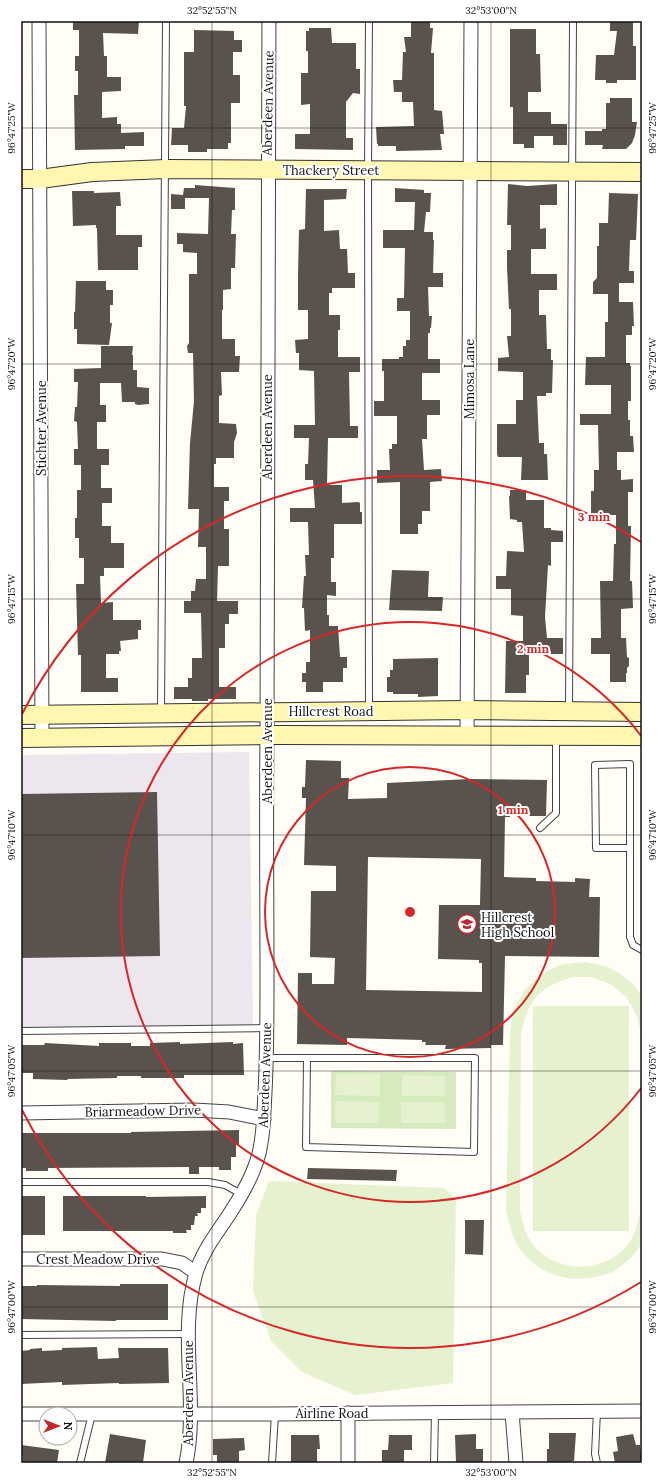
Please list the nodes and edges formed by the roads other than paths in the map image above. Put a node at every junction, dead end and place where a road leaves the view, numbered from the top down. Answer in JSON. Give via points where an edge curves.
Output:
{"nodes":[{"id":1,"x":38,"y":21,"type":"edge"},
{"id":2,"x":166,"y":21,"type":"edge"},
{"id":3,"x":269,"y":21,"type":"edge"},
{"id":4,"x":369,"y":21,"type":"edge"},
{"id":5,"x":471,"y":21,"type":"edge"},
{"id":6,"x":573,"y":21,"type":"edge"},
{"id":7,"x":166,"y":169,"type":"junction"},
{"id":8,"x":268,"y":170,"type":"junction"},
{"id":9,"x":368,"y":170,"type":"junction"},
{"id":10,"x":470,"y":171,"type":"junction"},
{"id":11,"x":572,"y":171,"type":"junction"},
{"id":12,"x":642,"y":172,"type":"edge"},
{"id":13,"x":21,"y":179,"type":"edge"},
{"id":14,"x":40,"y":179,"type":"junction"},
{"id":15,"x":467,"y":710,"type":"junction"},
{"id":16,"x":368,"y":711,"type":"junction"},
{"id":17,"x":568,"y":711,"type":"junction"},
{"id":18,"x":267,"y":712,"type":"junction"},
{"id":19,"x":642,"y":712,"type":"edge"},
{"id":20,"x":161,"y":713,"type":"junction"},
{"id":21,"x":21,"y":715,"type":"edge"},
{"id":22,"x":42,"y":715,"type":"junction"},
{"id":23,"x":266,"y":735,"type":"junction"},
{"id":24,"x":467,"y":736,"type":"junction"},
{"id":25,"x":556,"y":736,"type":"junction"},
{"id":26,"x":642,"y":736,"type":"edge"},
{"id":27,"x":21,"y":738,"type":"edge"},
{"id":28,"x":42,"y":739,"type":"junction"},
{"id":29,"x":540,"y":828,"type":"dead end"},
{"id":30,"x":630,"y":848,"type":"junction"},
{"id":31,"x":642,"y":950,"type":"edge"},
{"id":32,"x":267,"y":1028,"type":"junction"},
{"id":33,"x":21,"y":1031,"type":"edge"},
{"id":34,"x":267,"y":1058,"type":"junction"},
{"id":35,"x":307,"y":1058,"type":"junction"},
{"id":36,"x":21,"y":1113,"type":"edge"},
{"id":37,"x":264,"y":1120,"type":"junction"},
{"id":38,"x":21,"y":1182,"type":"edge"},
{"id":39,"x":241,"y":1194,"type":"junction"},
{"id":40,"x":21,"y":1259,"type":"edge"},
{"id":41,"x":196,"y":1272,"type":"junction"},
{"id":42,"x":188,"y":1334,"type":"junction"},
{"id":43,"x":21,"y":1335,"type":"edge"},
{"id":44,"x":597,"y":1411,"type":"junction"},
{"id":45,"x":642,"y":1411,"type":"edge"},
{"id":46,"x":435,"y":1412,"type":"junction"},
{"id":47,"x":512,"y":1412,"type":"junction"},
{"id":48,"x":348,"y":1413,"type":"junction"},
{"id":49,"x":21,"y":1414,"type":"edge"},
{"id":50,"x":92,"y":1414,"type":"junction"},
{"id":51,"x":190,"y":1414,"type":"junction"},
{"id":52,"x":275,"y":1414,"type":"junction"},
{"id":53,"x":80,"y":1463,"type":"edge"},
{"id":54,"x":186,"y":1463,"type":"edge"},
{"id":55,"x":272,"y":1463,"type":"edge"},
{"id":56,"x":348,"y":1463,"type":"edge"},
{"id":57,"x":434,"y":1463,"type":"edge"},
{"id":58,"x":516,"y":1463,"type":"edge"},
{"id":59,"x":597,"y":1463,"type":"edge"}],
"edges":[{"from":1,"to":14,"type":"street","name":"Stichter Avenue"},
{"from":2,"to":7,"type":"lane"},
{"from":3,"to":8,"type":"street","name":"Aberdeen Avenue"},
{"from":4,"to":9,"type":"lane"},
{"from":5,"to":10,"type":"street","name":"Mimosa Lane"},
{"from":6,"to":11,"type":"lane"},
{"from":7,"to":8,"type":"main road","name":"Thackery Street"},
{"from":7,"to":14,"type":"main road","name":"Thackery Street","via":[[92,172]]},
{"from":7,"to":20,"type":"lane"},
{"from":8,"to":9,"type":"main road","name":"Thackery Street"},
{"from":8,"to":18,"type":"street","name":"Aberdeen Avenue"},
{"from":9,"to":10,"type":"main road","name":"Thackery Street"},
{"from":9,"to":16,"type":"lane"},
{"from":10,"to":11,"type":"main road","name":"Thackery Street"},
{"from":10,"to":15,"type":"street","name":"Mimosa Lane"},
{"from":11,"to":12,"type":"main road","name":"Thackery Street"},
{"from":11,"to":17,"type":"lane"},
{"from":13,"to":14,"type":"main road","name":"Thackery Street"},
{"from":14,"to":22,"type":"street","name":"Stichter Avenue"},
{"from":15,"to":16,"type":"main road","name":"Hillcrest Road"},
{"from":15,"to":17,"type":"main road","name":"Hillcrest Road"},
{"from":15,"to":24,"type":"street","name":"Mimosa Lane"},
{"from":16,"to":18,"type":"main road","name":"Hillcrest Road"},
{"from":17,"to":19,"type":"main road","name":"Hillcrest Road"},
{"from":18,"to":20,"type":"main road","name":"Hillcrest Road"},
{"from":18,"to":23,"type":"street","name":"Aberdeen Avenue"},
{"from":20,"to":22,"type":"main road","name":"Hillcrest Road"},
{"from":21,"to":22,"type":"main road","name":"Hillcrest Road"},
{"from":22,"to":28,"type":"street","name":"Stichter Avenue"},
{"from":23,"to":24,"type":"main road","name":"Hillcrest Road"},
{"from":23,"to":28,"type":"main road","name":"Hillcrest Road"},
{"from":23,"to":32,"type":"street","name":"Aberdeen Avenue"},
{"from":24,"to":25,"type":"main road","name":"Hillcrest Road"},
{"from":25,"to":26,"type":"main road","name":"Hillcrest Road"},
{"from":25,"to":29,"type":"lane","via":[[556,813]]},
{"from":27,"to":28,"type":"main road","name":"Hillcrest Road"},
{"from":30,"to":30,"type":"lane","via":[[630,764],[595,765],[596,848]]},
{"from":30,"to":31,"type":"lane","via":[[630,936],[633,945]]},
{"from":32,"to":33,"type":"lane"},
{"from":32,"to":34,"type":"street","name":"Aberdeen Avenue"},
{"from":34,"to":35,"type":"lane"},
{"from":34,"to":37,"type":"street","name":"Aberdeen Avenue"},
{"from":35,"to":35,"type":"lane","via":[[475,1058],[474,1152],[306,1148]]},
{"from":36,"to":37,"type":"street","name":"Briarmeadow Drive","via":[[194,1110],[229,1112]]},
{"from":37,"to":39,"type":"street","name":"Aberdeen Avenue","via":[[257,1160]]},
{"from":38,"to":39,"type":"lane","via":[[208,1182],[225,1185]]},
{"from":39,"to":41,"type":"street","name":"Aberdeen Avenue","via":[[204,1252]]},
{"from":40,"to":41,"type":"street","name":"Crest Meadow Drive","via":[[162,1259],[182,1263]]},
{"from":41,"to":42,"type":"street","name":"Aberdeen Avenue"},
{"from":42,"to":43,"type":"lane"},
{"from":42,"to":51,"type":"street","name":"Aberdeen Avenue"},
{"from":44,"to":45,"type":"street","name":"Airline Road"},
{"from":44,"to":47,"type":"street","name":"Airline Road"},
{"from":44,"to":59,"type":"lane"},
{"from":46,"to":47,"type":"street","name":"Airline Road"},
{"from":46,"to":48,"type":"street","name":"Airline Road"},
{"from":46,"to":57,"type":"lane"},
{"from":47,"to":58,"type":"street"},
{"from":48,"to":52,"type":"street","name":"Airline Road"},
{"from":48,"to":56,"type":"street"},
{"from":49,"to":50,"type":"street","name":"Airline Road"},
{"from":50,"to":51,"type":"street","name":"Airline Road"},
{"from":50,"to":53,"type":"lane"},
{"from":51,"to":52,"type":"street","name":"Airline Road"},
{"from":51,"to":54,"type":"street","name":"Aberdeen Avenue","via":[[189,1452]]},
{"from":52,"to":55,"type":"lane"}]}
